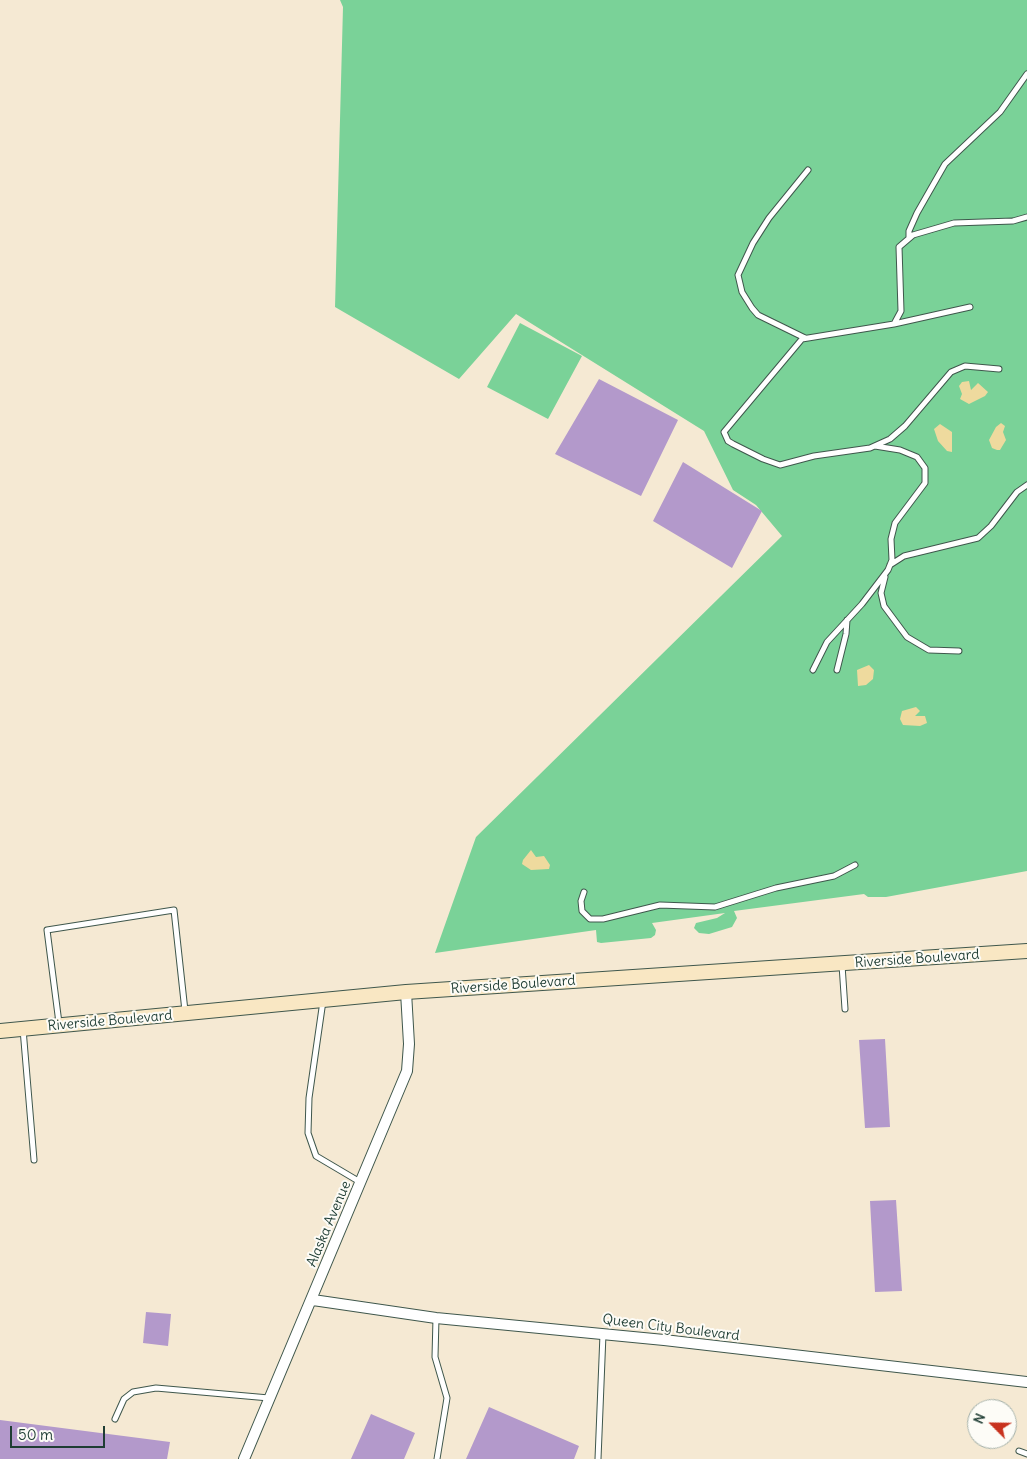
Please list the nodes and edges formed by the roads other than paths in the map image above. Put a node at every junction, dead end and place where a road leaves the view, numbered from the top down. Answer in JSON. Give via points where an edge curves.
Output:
{"nodes":[{"id":1,"x":1027,"y":74,"type":"edge"},
{"id":2,"x":808,"y":170,"type":"dead end"},
{"id":3,"x":1027,"y":217,"type":"edge"},
{"id":4,"x":908,"y":238,"type":"junction"},
{"id":5,"x":970,"y":307,"type":"dead end"},
{"id":6,"x":894,"y":324,"type":"junction"},
{"id":7,"x":805,"y":338,"type":"junction"},
{"id":8,"x":998,"y":369,"type":"dead end"},
{"id":9,"x":875,"y":446,"type":"junction"},
{"id":10,"x":1027,"y":484,"type":"edge"},
{"id":11,"x":889,"y":568,"type":"junction"},
{"id":12,"x":847,"y":620,"type":"junction"},
{"id":13,"x":959,"y":651,"type":"dead end"},
{"id":14,"x":813,"y":670,"type":"dead end"},
{"id":15,"x":837,"y":670,"type":"dead end"},
{"id":16,"x":855,"y":865,"type":"dead end"},
{"id":17,"x":584,"y":892,"type":"dead end"},
{"id":18,"x":1027,"y":951,"type":"edge"},
{"id":19,"x":842,"y":964,"type":"junction"},
{"id":20,"x":406,"y":992,"type":"junction"},
{"id":21,"x":323,"y":1000,"type":"junction"},
{"id":22,"x":845,"y":1009,"type":"dead end"},
{"id":23,"x":186,"y":1014,"type":"junction"},
{"id":24,"x":60,"y":1026,"type":"junction"},
{"id":25,"x":23,"y":1029,"type":"junction"},
{"id":26,"x":0,"y":1030,"type":"edge"},
{"id":27,"x":34,"y":1160,"type":"dead end"},
{"id":28,"x":362,"y":1182,"type":"junction"},
{"id":29,"x":313,"y":1300,"type":"junction"},
{"id":30,"x":436,"y":1318,"type":"junction"},
{"id":31,"x":603,"y":1334,"type":"junction"},
{"id":32,"x":1027,"y":1382,"type":"edge"},
{"id":33,"x":270,"y":1398,"type":"junction"},
{"id":34,"x":115,"y":1419,"type":"dead end"},
{"id":35,"x":1019,"y":1451,"type":"dead end"},
{"id":36,"x":1027,"y":1454,"type":"edge"},
{"id":37,"x":244,"y":1459,"type":"edge"},
{"id":38,"x":437,"y":1459,"type":"edge"},
{"id":39,"x":598,"y":1459,"type":"edge"}],
"edges":[{"from":1,"to":4,"type":"lane","via":[[1000,112],[945,164],[917,213]]},
{"from":2,"to":7,"type":"lane","via":[[768,218],[738,275],[742,292],[758,315]]},
{"from":3,"to":4,"type":"lane","via":[[1013,222],[954,223]]},
{"from":4,"to":6,"type":"lane","via":[[899,247],[901,311]]},
{"from":5,"to":6,"type":"lane"},
{"from":6,"to":7,"type":"lane"},
{"from":7,"to":9,"type":"lane","via":[[724,432],[728,440],[780,465]]},
{"from":8,"to":9,"type":"lane","via":[[965,366],[951,372],[905,426]]},
{"from":9,"to":11,"type":"lane","via":[[912,453],[922,462],[926,475],[919,492],[895,523]]},
{"from":10,"to":11,"type":"lane","via":[[978,538],[910,554]]},
{"from":11,"to":12,"type":"lane"},
{"from":11,"to":13,"type":"lane","via":[[881,593],[884,606],[907,637],[929,650]]},
{"from":12,"to":14,"type":"lane","via":[[827,642]]},
{"from":12,"to":15,"type":"lane"},
{"from":16,"to":17,"type":"lane","via":[[834,876],[776,888],[715,906],[660,905],[603,919],[590,919],[582,911]]},
{"from":18,"to":19,"type":"main road","name":"Riverside Boulevard"},
{"from":19,"to":20,"type":"main road","name":"Riverside Boulevard"},
{"from":19,"to":22,"type":"lane"},
{"from":20,"to":21,"type":"main road","name":"Riverside Boulevard"},
{"from":20,"to":28,"type":"street","name":"Alaska Avenue","via":[[407,1071]]},
{"from":21,"to":23,"type":"main road","name":"Riverside Boulevard"},
{"from":21,"to":28,"type":"lane","via":[[309,1098],[308,1133],[316,1156]]},
{"from":23,"to":24,"type":"main road","name":"Riverside Boulevard"},
{"from":23,"to":24,"type":"lane","via":[[174,910],[47,930]]},
{"from":24,"to":25,"type":"main road","name":"Riverside Boulevard"},
{"from":25,"to":26,"type":"main road","name":"Riverside Boulevard"},
{"from":25,"to":27,"type":"lane"},
{"from":28,"to":29,"type":"street","name":"Alaska Avenue"},
{"from":29,"to":30,"type":"street","name":"Queen City Boulevard"},
{"from":29,"to":33,"type":"street","name":"Alaska Avenue"},
{"from":30,"to":31,"type":"street","name":"Queen City Boulevard"},
{"from":30,"to":38,"type":"lane","via":[[435,1357],[447,1398]]},
{"from":31,"to":32,"type":"street","name":"Queen City Boulevard"},
{"from":31,"to":39,"type":"lane"},
{"from":33,"to":34,"type":"lane","via":[[156,1388],[133,1392],[124,1399]]},
{"from":33,"to":37,"type":"street","name":"Alaska Avenue"},
{"from":35,"to":36,"type":"lane"}]}
